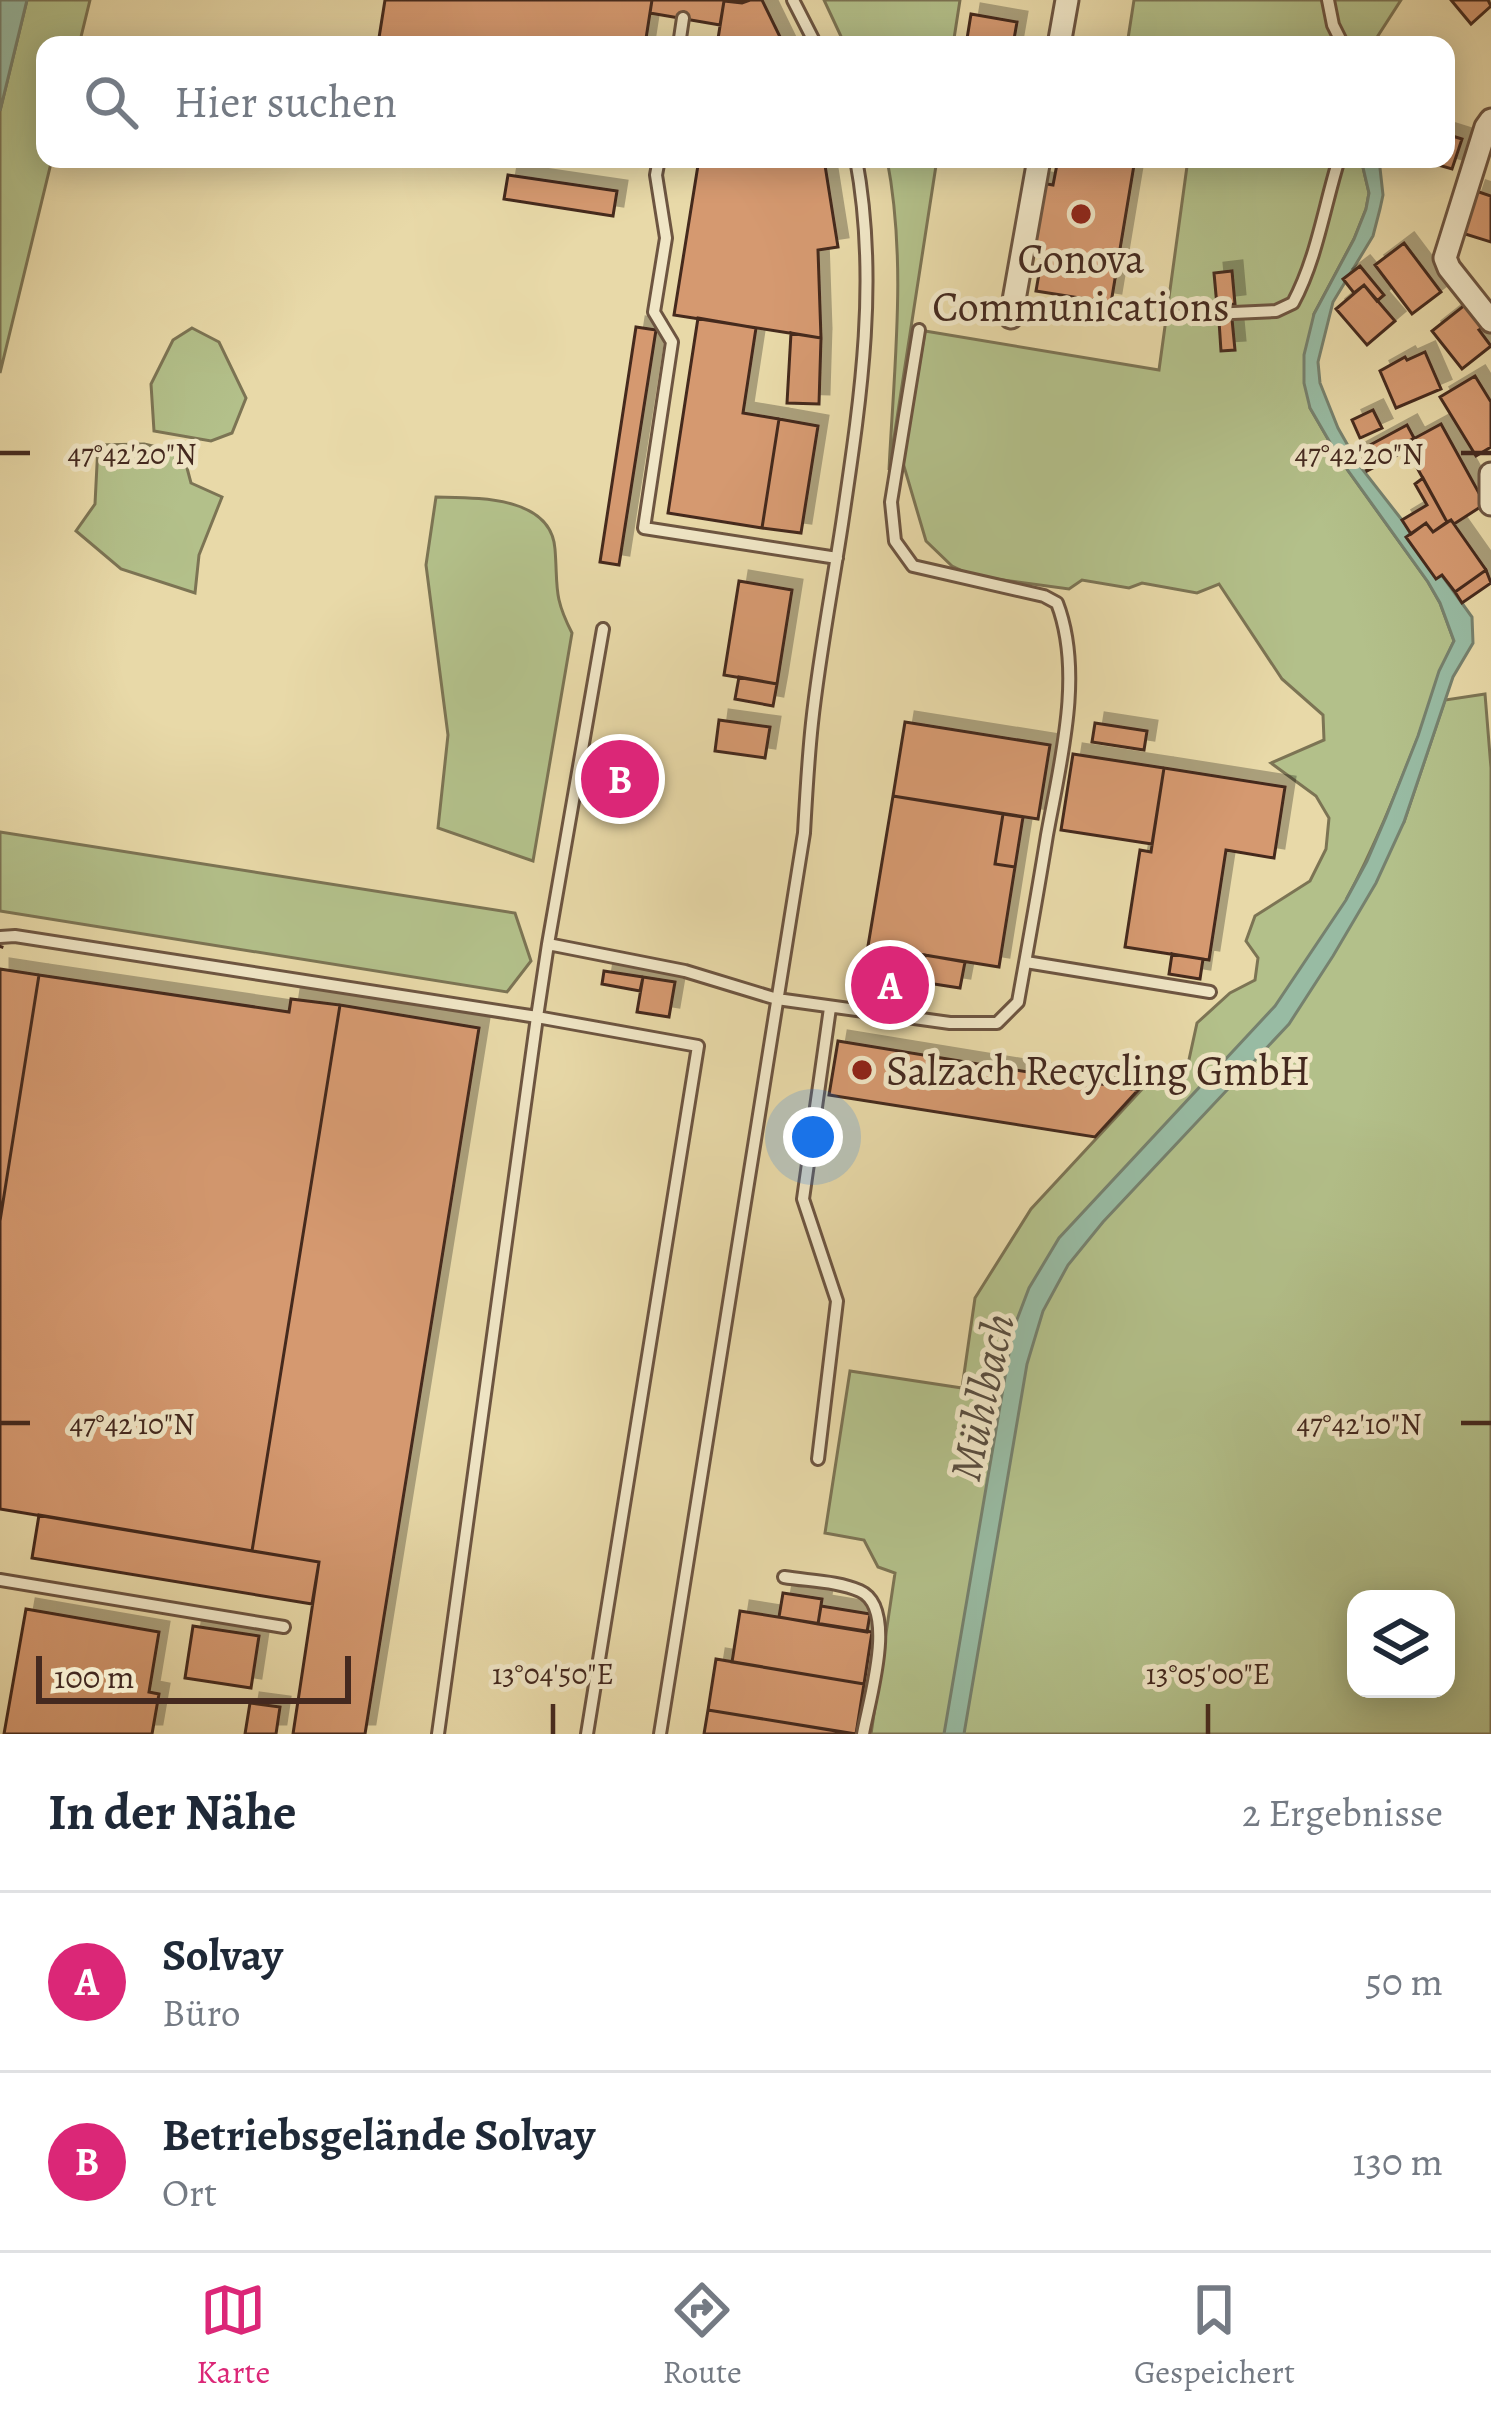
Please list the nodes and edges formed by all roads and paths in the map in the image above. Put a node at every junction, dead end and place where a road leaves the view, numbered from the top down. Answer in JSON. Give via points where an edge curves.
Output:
{"nodes":[{"id":1,"x":793,"y":0,"type":"edge"},
{"id":2,"x":1067,"y":0,"type":"edge"},
{"id":3,"x":1328,"y":0,"type":"edge"},
{"id":4,"x":683,"y":18,"type":"dead end"},
{"id":5,"x":680,"y":36,"type":"edge"},
{"id":6,"x":811,"y":36,"type":"edge"},
{"id":7,"x":1061,"y":36,"type":"edge"},
{"id":8,"x":1339,"y":36,"type":"edge"},
{"id":9,"x":1491,"y":120,"type":"edge"},
{"id":10,"x":657,"y":168,"type":"edge"},
{"id":11,"x":857,"y":168,"type":"edge"},
{"id":12,"x":1037,"y":168,"type":"edge"},
{"id":13,"x":1336,"y":168,"type":"edge"},
{"id":14,"x":1167,"y":316,"type":"dead end"},
{"id":15,"x":1011,"y":317,"type":"dead end"},
{"id":16,"x":1491,"y":321,"type":"edge"},
{"id":17,"x":919,"y":330,"type":"dead end"},
{"id":18,"x":1491,"y":474,"type":"edge"},
{"id":19,"x":1491,"y":504,"type":"edge"},
{"id":20,"x":837,"y":558,"type":"junction"},
{"id":21,"x":603,"y":629,"type":"dead end"},
{"id":22,"x":0,"y":937,"type":"edge"},
{"id":23,"x":548,"y":944,"type":"junction"},
{"id":24,"x":1025,"y":962,"type":"junction"},
{"id":25,"x":1210,"y":992,"type":"dead end"},
{"id":26,"x":777,"y":999,"type":"junction"},
{"id":27,"x":830,"y":1008,"type":"junction"},
{"id":28,"x":537,"y":1018,"type":"junction"},
{"id":29,"x":818,"y":1459,"type":"dead end"},
{"id":30,"x":784,"y":1577,"type":"dead end"},
{"id":31,"x":0,"y":1580,"type":"edge"},
{"id":32,"x":284,"y":1627,"type":"dead end"},
{"id":33,"x":438,"y":1734,"type":"edge"},
{"id":34,"x":587,"y":1734,"type":"edge"},
{"id":35,"x":660,"y":1734,"type":"edge"},
{"id":36,"x":863,"y":1734,"type":"edge"}],
"edges":[{"from":1,"to":6,"type":"lane"},
{"from":2,"to":7,"type":"street"},
{"from":3,"to":8,"type":"lane"},
{"from":4,"to":5,"type":"lane"},
{"from":9,"to":16,"type":"street","via":[[1445,258]]},
{"from":10,"to":20,"type":"lane","via":[[666,238],[654,312],[672,342],[644,528]]},
{"from":11,"to":20,"type":"lane","via":[[866,343]]},
{"from":12,"to":15,"type":"street"},
{"from":13,"to":14,"type":"lane","via":[[1293,304]]},
{"from":17,"to":24,"type":"lane","via":[[891,502],[895,541],[913,566],[1044,596],[1063,617],[1070,662],[1064,736]]},
{"from":18,"to":19,"type":"street"},
{"from":20,"to":26,"type":"lane"},
{"from":21,"to":23,"type":"lane"},
{"from":22,"to":28,"type":"lane"},
{"from":23,"to":26,"type":"lane"},
{"from":23,"to":28,"type":"lane"},
{"from":24,"to":25,"type":"lane"},
{"from":24,"to":27,"type":"lane","via":[[1018,1002],[997,1023]]},
{"from":26,"to":27,"type":"lane"},
{"from":26,"to":35,"type":"lane"},
{"from":27,"to":29,"type":"lane","via":[[803,1199],[837,1301]]},
{"from":28,"to":33,"type":"lane"},
{"from":28,"to":34,"type":"lane","via":[[698,1046]]},
{"from":30,"to":36,"type":"lane","via":[[855,1588],[877,1608],[881,1629]]},
{"from":31,"to":32,"type":"lane"}]}
